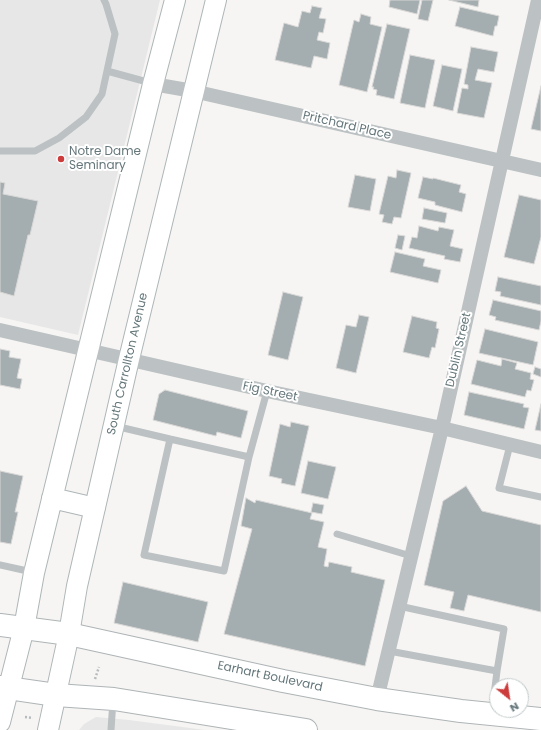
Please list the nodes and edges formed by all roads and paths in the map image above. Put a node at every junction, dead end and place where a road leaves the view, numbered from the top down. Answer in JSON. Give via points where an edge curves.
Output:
{"nodes":[{"id":1,"x":104,"y":0,"type":"edge"},
{"id":2,"x":175,"y":0,"type":"edge"},
{"id":3,"x":216,"y":0,"type":"edge"},
{"id":4,"x":538,"y":0,"type":"edge"},
{"id":5,"x":107,"y":71,"type":"junction"},
{"id":6,"x":153,"y":84,"type":"junction"},
{"id":7,"x":193,"y":91,"type":"junction"},
{"id":8,"x":0,"y":151,"type":"edge"},
{"id":9,"x":502,"y":160,"type":"junction"},
{"id":10,"x":541,"y":170,"type":"edge"},
{"id":11,"x":0,"y":330,"type":"edge"},
{"id":12,"x":88,"y":350,"type":"junction"},
{"id":13,"x":129,"y":359,"type":"junction"},
{"id":14,"x":267,"y":391,"type":"junction"},
{"id":15,"x":114,"y":425,"type":"junction"},
{"id":16,"x":442,"y":428,"type":"junction"},
{"id":17,"x":170,"y":439,"type":"junction"},
{"id":18,"x":510,"y":444,"type":"junction"},
{"id":19,"x":541,"y":452,"type":"edge"},
{"id":20,"x":249,"y":458,"type":"junction"},
{"id":21,"x":541,"y":497,"type":"edge"},
{"id":22,"x":52,"y":498,"type":"junction"},
{"id":23,"x":95,"y":508,"type":"junction"},
{"id":24,"x":337,"y":534,"type":"dead end"},
{"id":25,"x":411,"y":556,"type":"junction"},
{"id":26,"x":0,"y":565,"type":"edge"},
{"id":27,"x":34,"y":573,"type":"junction"},
{"id":28,"x":399,"y":606,"type":"junction"},
{"id":29,"x":0,"y":625,"type":"edge"},
{"id":30,"x":24,"y":628,"type":"junction"},
{"id":31,"x":69,"y":634,"type":"junction"},
{"id":32,"x":388,"y":651,"type":"junction"},
{"id":33,"x":99,"y":667,"type":"dead end"},
{"id":34,"x":497,"y":671,"type":"junction"},
{"id":35,"x":496,"y":678,"type":"edge"},
{"id":36,"x":94,"y":682,"type":"dead end"},
{"id":37,"x":4,"y":688,"type":"edge"},
{"id":38,"x":56,"y":695,"type":"junction"},
{"id":39,"x":114,"y":699,"type":"junction"},
{"id":40,"x":377,"y":699,"type":"junction"},
{"id":41,"x":489,"y":714,"type":"edge"},
{"id":42,"x":529,"y":718,"type":"edge"},
{"id":43,"x":541,"y":719,"type":"edge"},
{"id":44,"x":0,"y":722,"type":"edge"},
{"id":45,"x":48,"y":730,"type":"edge"},
{"id":46,"x":111,"y":730,"type":"edge"},
{"id":47,"x":306,"y":730,"type":"edge"}],
"edges":[{"from":1,"to":5,"type":"lane","via":[[115,34]]},
{"from":2,"to":6,"type":"main road"},
{"from":3,"to":7,"type":"main road","name":"South Carrollton Avenue"},
{"from":4,"to":9,"type":"street","name":"Dublin Street"},
{"from":5,"to":6,"type":"lane"},
{"from":5,"to":8,"type":"lane","via":[[102,94],[86,117],[59,138],[35,151]]},
{"from":6,"to":7,"type":"street","name":"Pritchard Place"},
{"from":6,"to":12,"type":"main road"},
{"from":7,"to":9,"type":"street","name":"Pritchard Place"},
{"from":7,"to":13,"type":"main road","name":"South Carrollton Avenue"},
{"from":9,"to":10,"type":"street","name":"Pritchard Place"},
{"from":9,"to":16,"type":"street","name":"Dublin Street"},
{"from":11,"to":12,"type":"street","name":"Fig Street"},
{"from":12,"to":13,"type":"street","name":"Fig Street"},
{"from":12,"to":22,"type":"main road"},
{"from":13,"to":14,"type":"street","name":"Fig Street"},
{"from":13,"to":15,"type":"main road","name":"South Carrollton Avenue"},
{"from":14,"to":16,"type":"street","name":"Fig Street"},
{"from":14,"to":20,"type":"lane"},
{"from":15,"to":17,"type":"lane"},
{"from":15,"to":23,"type":"main road","name":"South Carrollton Avenue"},
{"from":16,"to":18,"type":"street","name":"Fig Street"},
{"from":16,"to":25,"type":"street","name":"Dublin Street"},
{"from":17,"to":20,"type":"lane"},
{"from":17,"to":20,"type":"lane","via":[[144,555],[224,571]]},
{"from":18,"to":19,"type":"street","name":"Fig Street"},
{"from":18,"to":21,"type":"lane","via":[[499,488]]},
{"from":22,"to":23,"type":"main road"},
{"from":22,"to":27,"type":"main road"},
{"from":23,"to":31,"type":"main road","name":"South Carrollton Avenue"},
{"from":24,"to":25,"type":"lane"},
{"from":25,"to":28,"type":"street","name":"Dublin Street"},
{"from":26,"to":27,"type":"lane"},
{"from":27,"to":30,"type":"main road"},
{"from":28,"to":32,"type":"street","name":"Dublin Street"},
{"from":28,"to":34,"type":"lane","via":[[504,629]]},
{"from":29,"to":30,"type":"main road","name":"Earhart Boulevard"},
{"from":30,"to":31,"type":"main road","name":"Earhart Boulevard"},
{"from":30,"to":37,"type":"main road"},
{"from":31,"to":38,"type":"main road","name":"South Carrollton Avenue"},
{"from":31,"to":40,"type":"main road","name":"Earhart Boulevard"},
{"from":32,"to":34,"type":"lane"},
{"from":32,"to":40,"type":"street","name":"Dublin Street"},
{"from":33,"to":36,"type":"path"},
{"from":34,"to":35,"type":"lane"},
{"from":37,"to":38,"type":"main road"},
{"from":37,"to":44,"type":"main road"},
{"from":38,"to":39,"type":"main road"},
{"from":38,"to":45,"type":"main road","name":"South Carrollton Avenue"},
{"from":39,"to":46,"type":"lane"},
{"from":39,"to":47,"type":"main road","via":[[232,721]]},
{"from":40,"to":41,"type":"main road","name":"Earhart Boulevard"},
{"from":42,"to":43,"type":"main road","name":"Earhart Boulevard"}]}
